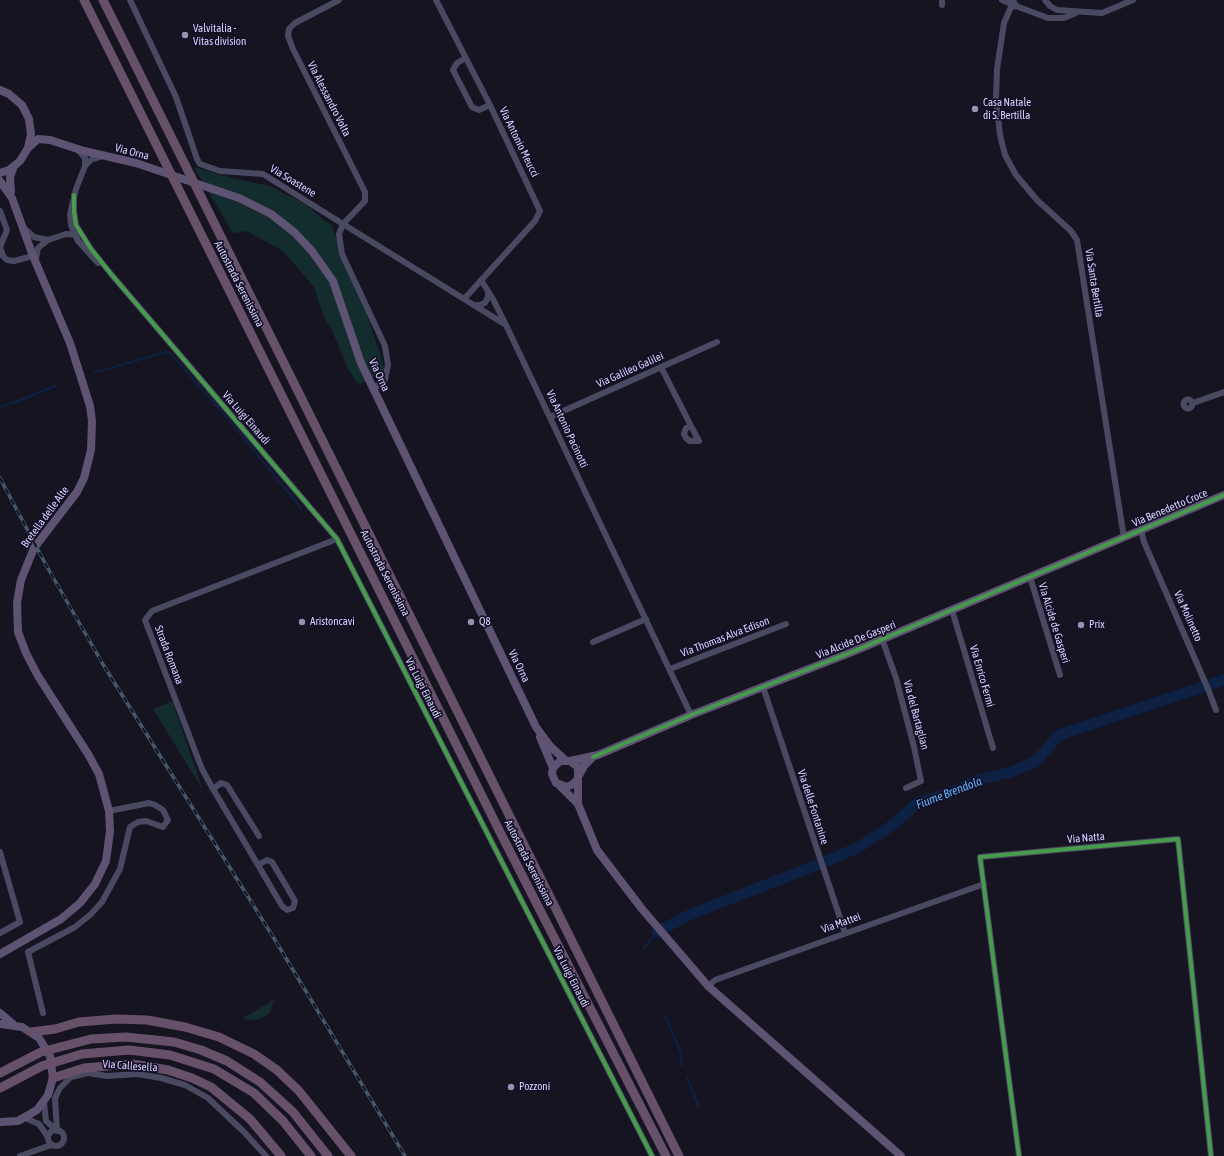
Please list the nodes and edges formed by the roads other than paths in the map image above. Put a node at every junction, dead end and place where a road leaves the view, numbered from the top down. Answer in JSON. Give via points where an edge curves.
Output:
{"nodes":[{"id":1,"x":84,"y":0,"type":"edge"},
{"id":2,"x":103,"y":0,"type":"edge"},
{"id":3,"x":130,"y":0,"type":"edge"},
{"id":4,"x":339,"y":0,"type":"edge"},
{"id":5,"x":436,"y":0,"type":"edge"},
{"id":6,"x":1002,"y":0,"type":"edge"},
{"id":7,"x":1045,"y":0,"type":"edge"},
{"id":8,"x":1133,"y":0,"type":"edge"},
{"id":9,"x":1014,"y":3,"type":"edge"},
{"id":10,"x":1078,"y":12,"type":"junction"},
{"id":11,"x":466,"y":58,"type":"junction"},
{"id":12,"x":0,"y":90,"type":"edge"},
{"id":13,"x":490,"y":105,"type":"junction"},
{"id":14,"x":29,"y":119,"type":"junction"},
{"id":15,"x":50,"y":140,"type":"junction"},
{"id":16,"x":28,"y":148,"type":"junction"},
{"id":17,"x":75,"y":148,"type":"junction"},
{"id":18,"x":102,"y":155,"type":"junction"},
{"id":19,"x":15,"y":166,"type":"junction"},
{"id":20,"x":85,"y":166,"type":"junction"},
{"id":21,"x":0,"y":173,"type":"edge"},
{"id":22,"x":0,"y":181,"type":"edge"},
{"id":23,"x":74,"y":195,"type":"junction"},
{"id":24,"x":12,"y":198,"type":"junction"},
{"id":25,"x":0,"y":211,"type":"edge"},
{"id":26,"x":70,"y":219,"type":"junction"},
{"id":27,"x":22,"y":224,"type":"junction"},
{"id":28,"x":343,"y":224,"type":"junction"},
{"id":29,"x":74,"y":234,"type":"junction"},
{"id":30,"x":58,"y":236,"type":"junction"},
{"id":31,"x":48,"y":240,"type":"junction"},
{"id":32,"x":80,"y":245,"type":"junction"},
{"id":33,"x":33,"y":256,"type":"junction"},
{"id":34,"x":102,"y":263,"type":"junction"},
{"id":35,"x":37,"y":265,"type":"junction"},
{"id":36,"x":111,"y":274,"type":"junction"},
{"id":37,"x":481,"y":280,"type":"junction"},
{"id":38,"x":487,"y":290,"type":"junction"},
{"id":39,"x":465,"y":298,"type":"junction"},
{"id":40,"x":474,"y":304,"type":"junction"},
{"id":41,"x":506,"y":325,"type":"junction"},
{"id":42,"x":717,"y":342,"type":"dead end"},
{"id":43,"x":661,"y":367,"type":"junction"},
{"id":44,"x":373,"y":389,"type":"junction"},
{"id":45,"x":1224,"y":392,"type":"edge"},
{"id":46,"x":1193,"y":404,"type":"dead end"},
{"id":47,"x":550,"y":417,"type":"junction"},
{"id":48,"x":691,"y":426,"type":"dead end"},
{"id":49,"x":1224,"y":495,"type":"edge"},
{"id":50,"x":1141,"y":530,"type":"junction"},
{"id":51,"x":1124,"y":538,"type":"junction"},
{"id":52,"x":337,"y":539,"type":"junction"},
{"id":53,"x":1030,"y":577,"type":"junction"},
{"id":54,"x":952,"y":610,"type":"junction"},
{"id":55,"x":646,"y":619,"type":"junction"},
{"id":56,"x":786,"y":624,"type":"dead end"},
{"id":57,"x":882,"y":640,"type":"junction"},
{"id":58,"x":594,"y":642,"type":"dead end"},
{"id":59,"x":670,"y":669,"type":"junction"},
{"id":60,"x":1060,"y":675,"type":"dead end"},
{"id":61,"x":763,"y":687,"type":"junction"},
{"id":62,"x":1216,"y":710,"type":"dead end"},
{"id":63,"x":691,"y":715,"type":"junction"},
{"id":64,"x":536,"y":727,"type":"junction"},
{"id":65,"x":993,"y":748,"type":"dead end"},
{"id":66,"x":593,"y":757,"type":"junction"},
{"id":67,"x":568,"y":760,"type":"junction"},
{"id":68,"x":553,"y":768,"type":"junction"},
{"id":69,"x":578,"y":778,"type":"junction"},
{"id":70,"x":560,"y":786,"type":"junction"},
{"id":71,"x":906,"y":788,"type":"dead end"},
{"id":72,"x":213,"y":789,"type":"junction"},
{"id":73,"x":578,"y":804,"type":"junction"},
{"id":74,"x":109,"y":811,"type":"junction"},
{"id":75,"x":259,"y":836,"type":"dead end"},
{"id":76,"x":0,"y":852,"type":"edge"},
{"id":77,"x":258,"y":865,"type":"junction"},
{"id":78,"x":984,"y":884,"type":"junction"},
{"id":79,"x":845,"y":932,"type":"junction"},
{"id":80,"x":0,"y":933,"type":"edge"},
{"id":81,"x":0,"y":954,"type":"edge"},
{"id":82,"x":708,"y":986,"type":"junction"},
{"id":83,"x":0,"y":1013,"type":"edge"},
{"id":84,"x":43,"y":1013,"type":"dead end"},
{"id":85,"x":0,"y":1024,"type":"edge"},
{"id":86,"x":13,"y":1024,"type":"junction"},
{"id":87,"x":31,"y":1032,"type":"junction"},
{"id":88,"x":0,"y":1073,"type":"edge"},
{"id":89,"x":53,"y":1075,"type":"junction"},
{"id":90,"x":0,"y":1088,"type":"edge"},
{"id":91,"x":44,"y":1102,"type":"junction"},
{"id":92,"x":25,"y":1118,"type":"junction"},
{"id":93,"x":0,"y":1122,"type":"edge"},
{"id":94,"x":57,"y":1130,"type":"junction"},
{"id":95,"x":48,"y":1137,"type":"junction"},
{"id":96,"x":51,"y":1145,"type":"junction"},
{"id":97,"x":20,"y":1156,"type":"edge"},
{"id":98,"x":266,"y":1156,"type":"edge"},
{"id":99,"x":281,"y":1156,"type":"edge"},
{"id":100,"x":311,"y":1156,"type":"edge"},
{"id":101,"x":328,"y":1156,"type":"edge"},
{"id":102,"x":351,"y":1156,"type":"edge"},
{"id":103,"x":652,"y":1156,"type":"edge"},
{"id":104,"x":666,"y":1156,"type":"edge"},
{"id":105,"x":679,"y":1156,"type":"edge"},
{"id":106,"x":901,"y":1156,"type":"edge"},
{"id":107,"x":1019,"y":1156,"type":"edge"},
{"id":108,"x":1212,"y":1156,"type":"edge"}],
"edges":[{"from":1,"to":104,"type":"highway","name":"Autostrada Serenissima","via":[[508,848]]},
{"from":2,"to":105,"type":"highway","name":"Autostrada Serenissima"},
{"from":3,"to":28,"type":"street","name":"Via Soastene","via":[[176,97],[200,164],[220,171],[263,174]]},
{"from":4,"to":28,"type":"street","name":"Via Alessandro Volta","via":[[295,23],[289,29],[288,36],[365,192],[366,201]]},
{"from":5,"to":11,"type":"street","name":"Via Antonio Meucci"},
{"from":6,"to":9,"type":"street"},
{"from":7,"to":10,"type":"street","via":[[1057,10]]},
{"from":8,"to":10,"type":"street","via":[[1108,12]]},
{"from":9,"to":10,"type":"street","via":[[1048,18],[1064,18]]},
{"from":9,"to":51,"type":"street","name":"Via Santa Bertilla","via":[[1004,23],[997,69],[996,98],[1000,135],[1005,155],[1016,175],[1077,240]]},
{"from":11,"to":13,"type":"street","name":"Via Antonio Meucci"},
{"from":11,"to":13,"type":"street","via":[[454,65],[453,70],[472,107],[479,110]]},
{"from":12,"to":14,"type":"main road","name":"Via Orna","via":[[22,105]]},
{"from":13,"to":37,"type":"street","name":"Via Antonio Meucci","via":[[540,211],[535,221]]},
{"from":14,"to":15,"type":"main road","name":"Via Orna","via":[[37,130]]},
{"from":14,"to":16,"type":"main road","via":[[31,134]]},
{"from":15,"to":16,"type":"main road","via":[[38,139]]},
{"from":15,"to":17,"type":"main road","name":"Via Orna"},
{"from":16,"to":19,"type":"main road"},
{"from":17,"to":18,"type":"main road","name":"Via Orna"},
{"from":17,"to":20,"type":"street","via":[[84,157]]},
{"from":18,"to":20,"type":"street"},
{"from":18,"to":44,"type":"main road","name":"Via Orna","via":[[239,198],[271,214],[294,232],[312,251],[332,281]]},
{"from":19,"to":21,"type":"main road"},
{"from":19,"to":24,"type":"main road","via":[[9,181]]},
{"from":20,"to":23,"type":"street","name":"Via Luigi Einaudi"},
{"from":22,"to":24,"type":"main road","name":"Bretella delle Alte"},
{"from":23,"to":26,"type":"street","name":"Via Luigi Einaudi"},
{"from":23,"to":34,"type":"street","name":"Via Luigi Einaudi","via":[[76,225]]},
{"from":24,"to":27,"type":"main road","name":"Bretella delle Alte"},
{"from":25,"to":33,"type":"street","via":[[7,230],[0,248],[3,256],[14,261]]},
{"from":26,"to":29,"type":"street","name":"Via Luigi Einaudi"},
{"from":26,"to":30,"type":"street","name":"Via Luigi Einaudi","via":[[66,229]]},
{"from":27,"to":31,"type":"street","via":[[32,236]]},
{"from":27,"to":33,"type":"main road","name":"Bretella delle Alte"},
{"from":28,"to":39,"type":"street"},
{"from":28,"to":44,"type":"street","via":[[339,234],[342,254],[385,346],[388,365],[385,380]]},
{"from":29,"to":30,"type":"street"},
{"from":29,"to":32,"type":"street","name":"Via Luigi Einaudi"},
{"from":29,"to":34,"type":"street","name":"Via Luigi Einaudi"},
{"from":30,"to":31,"type":"street"},
{"from":30,"to":32,"type":"street","name":"Via Luigi Einaudi","via":[[67,236]]},
{"from":31,"to":35,"type":"street","via":[[36,251]]},
{"from":32,"to":36,"type":"street","name":"Via Luigi Einaudi"},
{"from":33,"to":35,"type":"main road","name":"Bretella delle Alte"},
{"from":34,"to":36,"type":"street","name":"Via Luigi Einaudi"},
{"from":35,"to":74,"type":"main road","name":"Bretella delle Alte","via":[[70,343],[92,421],[92,442],[86,472],[77,492],[34,548],[28,560],[17,603],[18,632],[26,653],[53,701],[88,754],[98,774]]},
{"from":36,"to":52,"type":"street","name":"Via Luigi Einaudi"},
{"from":37,"to":38,"type":"street"},
{"from":37,"to":39,"type":"street","name":"Via Antonio Meucci"},
{"from":38,"to":40,"type":"street","via":[[488,297],[485,303]]},
{"from":38,"to":41,"type":"street","name":"Via Antonio Pacinotti"},
{"from":39,"to":40,"type":"street"},
{"from":40,"to":41,"type":"street"},
{"from":41,"to":47,"type":"street","name":"Via Antonio Pacinotti"},
{"from":42,"to":43,"type":"street","name":"Via Galileo Galilei"},
{"from":43,"to":47,"type":"street","name":"Via Galileo Galilei"},
{"from":43,"to":48,"type":"street"},
{"from":44,"to":64,"type":"main road","name":"Via Orna"},
{"from":45,"to":46,"type":"street"},
{"from":47,"to":55,"type":"street","name":"Via Antonio Pacinotti"},
{"from":49,"to":50,"type":"main road","name":"Via Benedetto Croce"},
{"from":50,"to":51,"type":"main road","name":"Via Benedetto Croce"},
{"from":50,"to":62,"type":"street","name":"Via Molinetto"},
{"from":51,"to":53,"type":"main road","name":"Via Alcide De Gasperi"},
{"from":52,"to":72,"type":"street","name":"Strada Romana","via":[[152,611],[145,620],[198,760]]},
{"from":52,"to":103,"type":"street","name":"Via Luigi Einaudi"},
{"from":53,"to":54,"type":"main road","name":"Via Alcide De Gasperi"},
{"from":53,"to":60,"type":"street","name":"Via Alcide de Gasperi"},
{"from":54,"to":57,"type":"main road","name":"Via Alcide De Gasperi"},
{"from":54,"to":65,"type":"street","name":"Via Enrico Fermi"},
{"from":55,"to":58,"type":"street"},
{"from":55,"to":59,"type":"street","name":"Via Antonio Pacinotti"},
{"from":56,"to":59,"type":"street","name":"Via Thomas Alva Edison"},
{"from":57,"to":61,"type":"main road","name":"Via Alcide De Gasperi"},
{"from":57,"to":71,"type":"street","name":"Via del Bartaglian","via":[[896,678],[921,781]]},
{"from":59,"to":63,"type":"street","name":"Via Antonio Pacinotti"},
{"from":61,"to":63,"type":"main road","name":"Via Alcide De Gasperi"},
{"from":61,"to":79,"type":"street","name":"Via delle Fontanine"},
{"from":63,"to":66,"type":"main road","name":"Via Alcide De Gasperi"},
{"from":64,"to":67,"type":"main road","name":"Via Orna","via":[[550,746]]},
{"from":64,"to":68,"type":"main road"},
{"from":66,"to":67,"type":"main road"},
{"from":66,"to":69,"type":"main road","name":"Via Alcide De Gasperi"},
{"from":67,"to":68,"type":"main road","via":[[560,761]]},
{"from":67,"to":69,"type":"main road","via":[[578,767]]},
{"from":68,"to":70,"type":"main road","via":[[553,779]]},
{"from":69,"to":70,"type":"main road","via":[[570,786]]},
{"from":69,"to":73,"type":"main road"},
{"from":70,"to":73,"type":"main road"},
{"from":72,"to":75,"type":"street","via":[[221,783],[227,785]]},
{"from":72,"to":77,"type":"street","name":"Strada Romana"},
{"from":73,"to":82,"type":"main road","via":[[597,850],[666,938]]},
{"from":74,"to":81,"type":"main road","name":"Bretella delle Alte","via":[[110,831],[106,861],[89,893],[61,919]]},
{"from":74,"to":84,"type":"street","via":[[149,803],[163,810],[168,820],[163,826],[146,821],[130,827],[120,870],[102,902],[84,920],[28,952]]},
{"from":76,"to":80,"type":"street","via":[[20,922]]},
{"from":77,"to":77,"type":"street","name":"Strada Romana","via":[[282,906],[287,910],[293,908],[293,898],[272,862],[267,860]]},
{"from":78,"to":79,"type":"street","name":"Via Mattei"},
{"from":78,"to":107,"type":"street","name":"Via Natta"},
{"from":78,"to":108,"type":"street","name":"Via Natta","via":[[980,857],[1178,839]]},
{"from":79,"to":82,"type":"street","name":"Via Mattei","via":[[715,980]]},
{"from":82,"to":106,"type":"main road"},
{"from":83,"to":86,"type":"main road"},
{"from":85,"to":86,"type":"main road"},
{"from":86,"to":87,"type":"main road"},
{"from":87,"to":89,"type":"main road","via":[[39,1038],[50,1056]]},
{"from":87,"to":102,"type":"highway","via":[[79,1022],[116,1019],[147,1020],[220,1037],[254,1054],[277,1070],[299,1091]]},
{"from":88,"to":101,"type":"highway","via":[[45,1050],[91,1039],[126,1036],[174,1042],[227,1061],[260,1082],[293,1112]]},
{"from":89,"to":91,"type":"main road"},
{"from":89,"to":99,"type":"highway","via":[[84,1068],[134,1064],[168,1070],[192,1078],[211,1087],[250,1119]]},
{"from":90,"to":100,"type":"highway","via":[[42,1066],[82,1054],[129,1050],[170,1055],[214,1069],[254,1093],[283,1121]]},
{"from":91,"to":92,"type":"main road"},
{"from":91,"to":94,"type":"street","via":[[46,1121]]},
{"from":92,"to":93,"type":"main road"},
{"from":92,"to":95,"type":"street","via":[[40,1124]]},
{"from":94,"to":95,"type":"street","via":[[51,1132]]},
{"from":94,"to":96,"type":"street","via":[[63,1135],[63,1142],[59,1146]]},
{"from":94,"to":98,"type":"street","name":"Via Callesella","via":[[55,1098],[60,1088],[71,1077],[88,1073],[107,1076],[138,1074],[185,1086],[208,1098]]},
{"from":95,"to":96,"type":"street"},
{"from":96,"to":97,"type":"street"}]}
